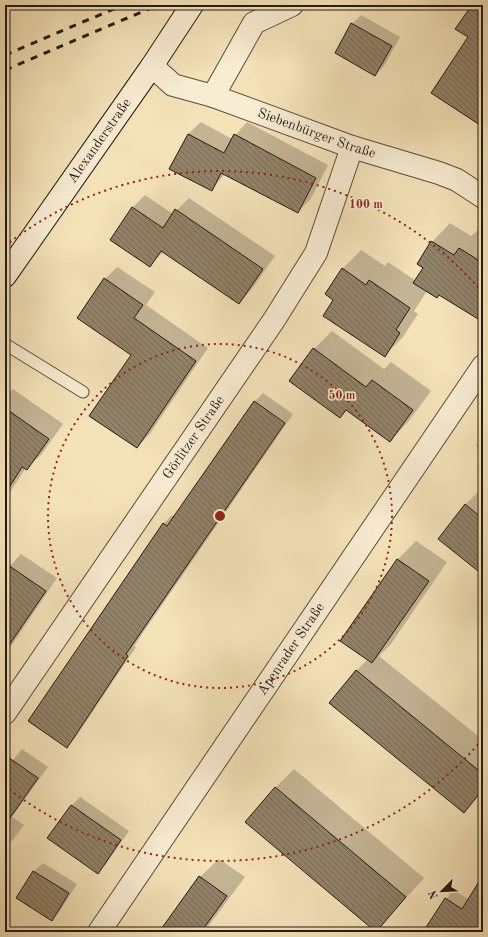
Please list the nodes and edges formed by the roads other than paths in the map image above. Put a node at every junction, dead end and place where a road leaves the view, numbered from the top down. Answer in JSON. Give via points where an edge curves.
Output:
{"nodes":[{"id":1,"x":192,"y":5,"type":"edge"},
{"id":2,"x":292,"y":5,"type":"edge"},
{"id":3,"x":152,"y":66,"type":"junction"},
{"id":4,"x":213,"y":96,"type":"junction"},
{"id":5,"x":352,"y":147,"type":"junction"},
{"id":6,"x":483,"y":197,"type":"edge"},
{"id":7,"x":5,"y":276,"type":"edge"},
{"id":8,"x":5,"y":344,"type":"edge"},
{"id":9,"x":483,"y":366,"type":"edge"},
{"id":10,"x":83,"y":392,"type":"dead end"},
{"id":11,"x":5,"y":713,"type":"edge"},
{"id":12,"x":99,"y":932,"type":"edge"}],
"edges":[{"from":1,"to":3,"type":"street","name":"Alexanderstraße"},
{"from":2,"to":4,"type":"street","via":[[254,23]]},
{"from":3,"to":4,"type":"street","name":"Siebenbürger Straße","via":[[173,85]]},
{"from":3,"to":7,"type":"street","name":"Alexanderstraße"},
{"from":4,"to":5,"type":"street","name":"Siebenbürger Straße"},
{"from":5,"to":6,"type":"street","name":"Siebenbürger Straße","via":[[439,173],[457,180]]},
{"from":5,"to":11,"type":"street","name":"Görlitzer Straße","via":[[316,253],[274,320]]},
{"from":8,"to":10,"type":"lane"},
{"from":9,"to":12,"type":"street","name":"Apenrader Straße"}]}
